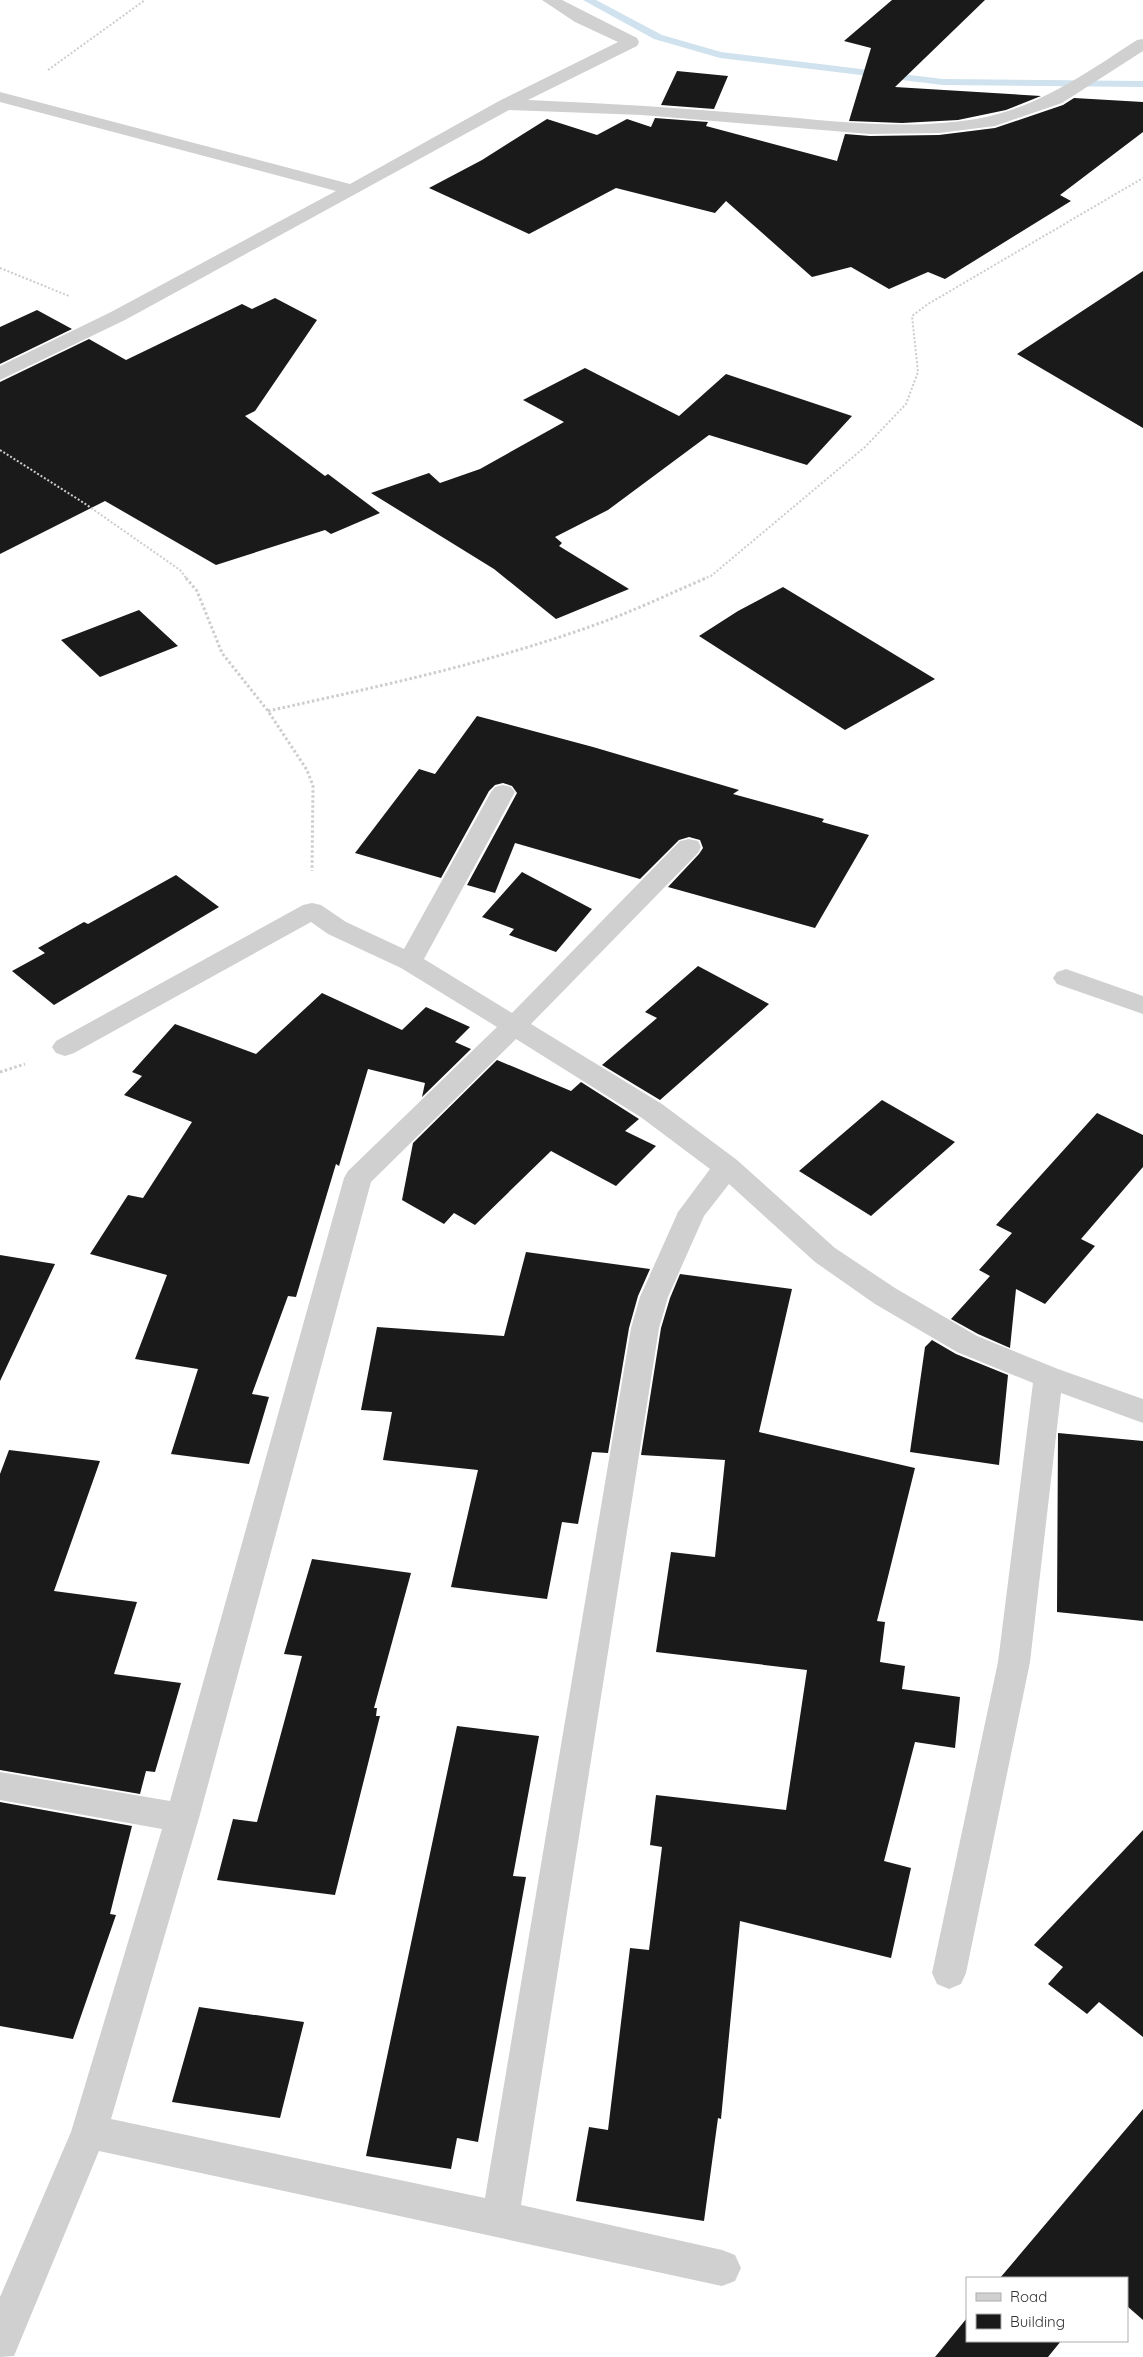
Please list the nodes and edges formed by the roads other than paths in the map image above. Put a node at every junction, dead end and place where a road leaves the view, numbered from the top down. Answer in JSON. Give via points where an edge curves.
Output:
{"nodes":[{"id":1,"x":550,"y":0,"type":"edge"},
{"id":2,"x":1143,"y":44,"type":"edge"},
{"id":3,"x":4,"y":98,"type":"edge"},
{"id":4,"x":505,"y":105,"type":"junction"},
{"id":5,"x":352,"y":190,"type":"junction"},
{"id":6,"x":0,"y":374,"type":"edge"},
{"id":7,"x":503,"y":792,"type":"dead end"},
{"id":8,"x":689,"y":847,"type":"dead end"},
{"id":9,"x":410,"y":962,"type":"junction"},
{"id":10,"x":1066,"y":978,"type":"dead end"},
{"id":11,"x":1143,"y":1005,"type":"edge"},
{"id":12,"x":514,"y":1026,"type":"junction"},
{"id":13,"x":65,"y":1047,"type":"dead end"},
{"id":14,"x":727,"y":1167,"type":"junction"},
{"id":15,"x":1048,"y":1377,"type":"junction"},
{"id":16,"x":1143,"y":1411,"type":"edge"},
{"id":17,"x":0,"y":1786,"type":"edge"},
{"id":18,"x":182,"y":1818,"type":"junction"},
{"id":19,"x":949,"y":1973,"type":"dead end"},
{"id":20,"x":89,"y":2132,"type":"junction"},
{"id":21,"x":500,"y":2219,"type":"junction"},
{"id":22,"x":722,"y":2268,"type":"dead end"},
{"id":23,"x":0,"y":2342,"type":"edge"}],
"edges":[{"from":1,"to":4,"type":"street","via":[[631,42]]},
{"from":2,"to":4,"type":"street","via":[[1056,99],[990,122],[939,128],[870,129],[642,110]]},
{"from":3,"to":5,"type":"street"},
{"from":4,"to":5,"type":"street"},
{"from":5,"to":6,"type":"street","via":[[118,316]]},
{"from":7,"to":9,"type":"street"},
{"from":8,"to":12,"type":"street"},
{"from":9,"to":12,"type":"street"},
{"from":9,"to":13,"type":"street","via":[[337,928],[312,911]]},
{"from":10,"to":11,"type":"street"},
{"from":12,"to":14,"type":"street","via":[[652,1111]]},
{"from":12,"to":18,"type":"street","via":[[358,1178]]},
{"from":14,"to":15,"type":"street","via":[[825,1255],[885,1296],[967,1344]]},
{"from":14,"to":21,"type":"street","via":[[692,1212],[654,1297],[645,1328]]},
{"from":15,"to":16,"type":"street"},
{"from":15,"to":19,"type":"street","via":[[1014,1662]]},
{"from":17,"to":18,"type":"street"},
{"from":18,"to":20,"type":"street"},
{"from":20,"to":21,"type":"street"},
{"from":20,"to":23,"type":"street"},
{"from":21,"to":22,"type":"street"}]}
